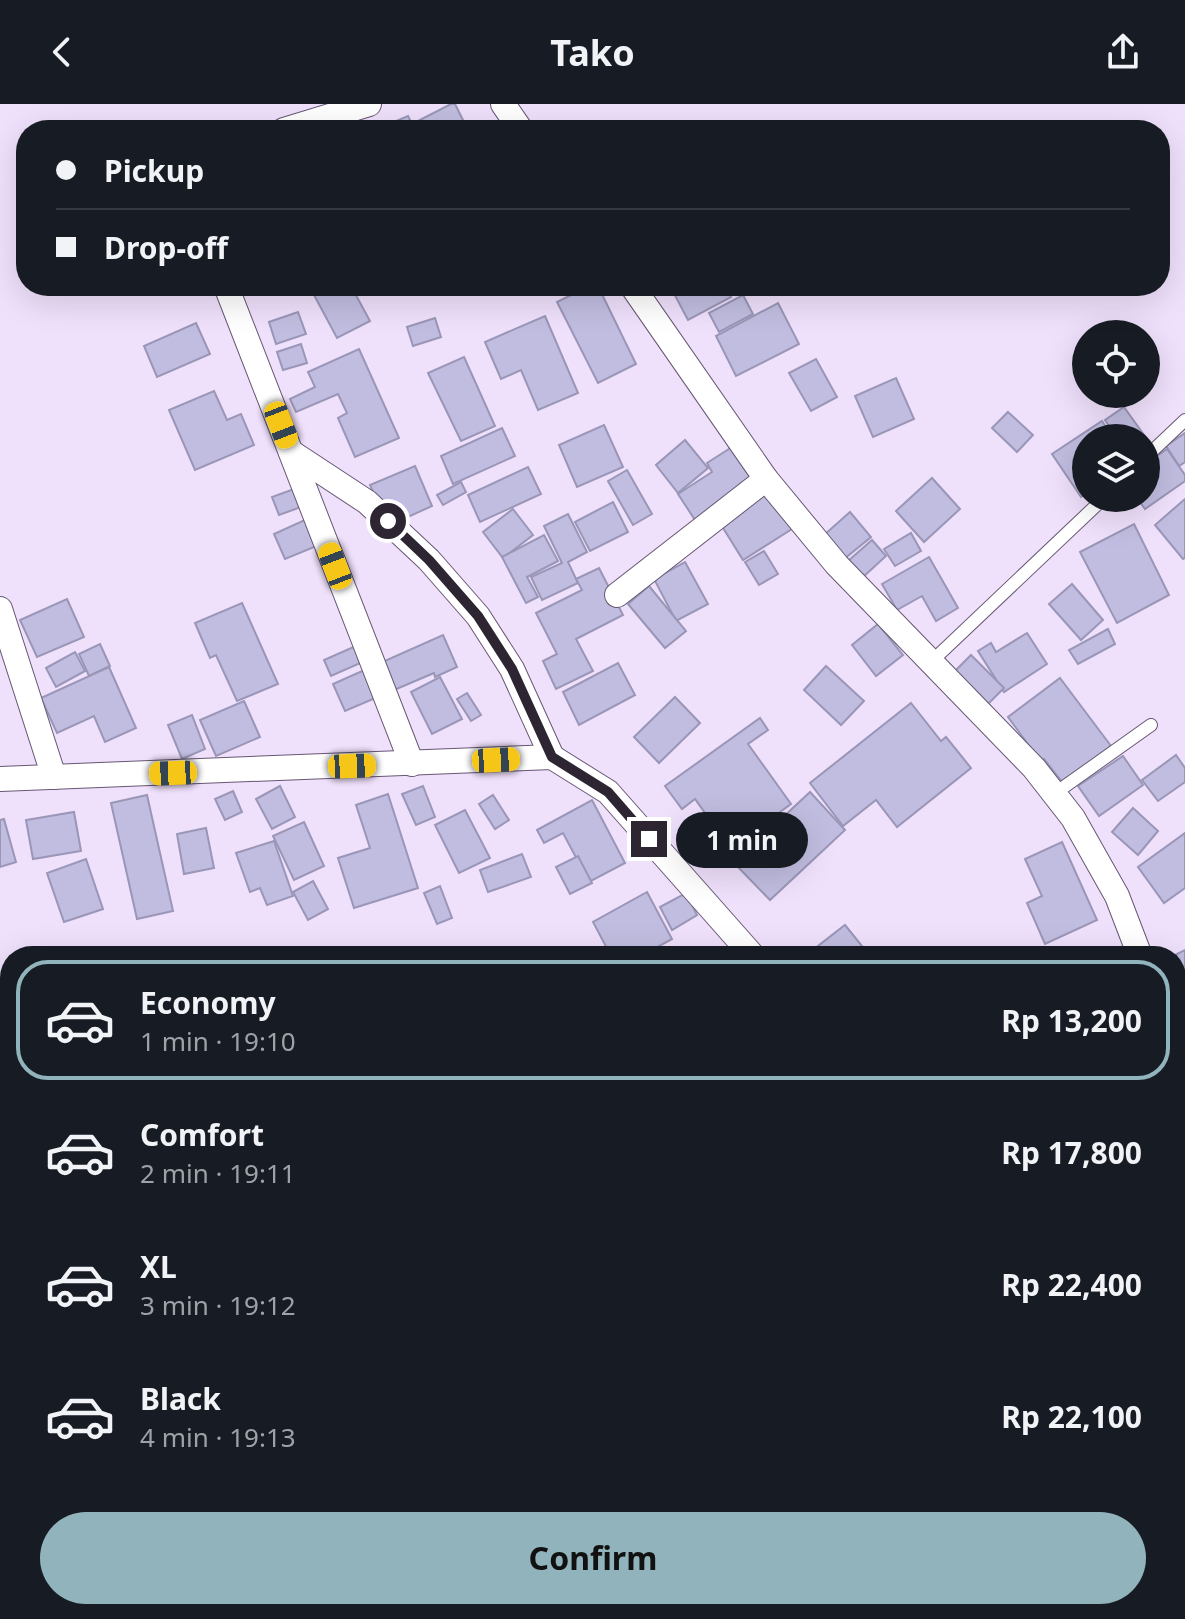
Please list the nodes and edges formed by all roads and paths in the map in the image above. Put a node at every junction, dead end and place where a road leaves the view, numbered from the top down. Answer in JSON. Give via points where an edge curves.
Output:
{"nodes":[{"id":1,"x":369,"y":104,"type":"edge"},
{"id":2,"x":317,"y":120,"type":"edge"},
{"id":3,"x":230,"y":296,"type":"edge"},
{"id":4,"x":639,"y":296,"type":"edge"},
{"id":5,"x":1185,"y":420,"type":"edge"},
{"id":6,"x":1160,"y":444,"type":"edge"},
{"id":7,"x":291,"y":452,"type":"junction"},
{"id":8,"x":766,"y":479,"type":"junction"},
{"id":9,"x":1089,"y":512,"type":"edge"},
{"id":10,"x":617,"y":595,"type":"dead end"},
{"id":11,"x":0,"y":609,"type":"edge"},
{"id":12,"x":930,"y":663,"type":"junction"},
{"id":13,"x":1151,"y":725,"type":"dead end"},
{"id":14,"x":552,"y":757,"type":"junction"},
{"id":15,"x":412,"y":764,"type":"junction"},
{"id":16,"x":54,"y":777,"type":"junction"},
{"id":17,"x":0,"y":779,"type":"edge"},
{"id":18,"x":1054,"y":794,"type":"junction"},
{"id":19,"x":744,"y":946,"type":"edge"},
{"id":20,"x":1136,"y":946,"type":"edge"}],
"edges":[{"from":1,"to":2,"type":"street"},
{"from":3,"to":7,"type":"street"},
{"from":4,"to":8,"type":"street"},
{"from":5,"to":6,"type":"lane"},
{"from":7,"to":14,"type":"street","via":[[367,502],[478,616],[512,669]]},
{"from":7,"to":15,"type":"street"},
{"from":8,"to":10,"type":"street"},
{"from":8,"to":12,"type":"street","via":[[837,565]]},
{"from":9,"to":12,"type":"lane"},
{"from":11,"to":16,"type":"street"},
{"from":12,"to":18,"type":"street"},
{"from":13,"to":18,"type":"lane"},
{"from":14,"to":15,"type":"street"},
{"from":14,"to":19,"type":"street","via":[[608,792]]},
{"from":15,"to":16,"type":"street"},
{"from":16,"to":17,"type":"street"},
{"from":18,"to":20,"type":"street","via":[[1117,896]]}]}
